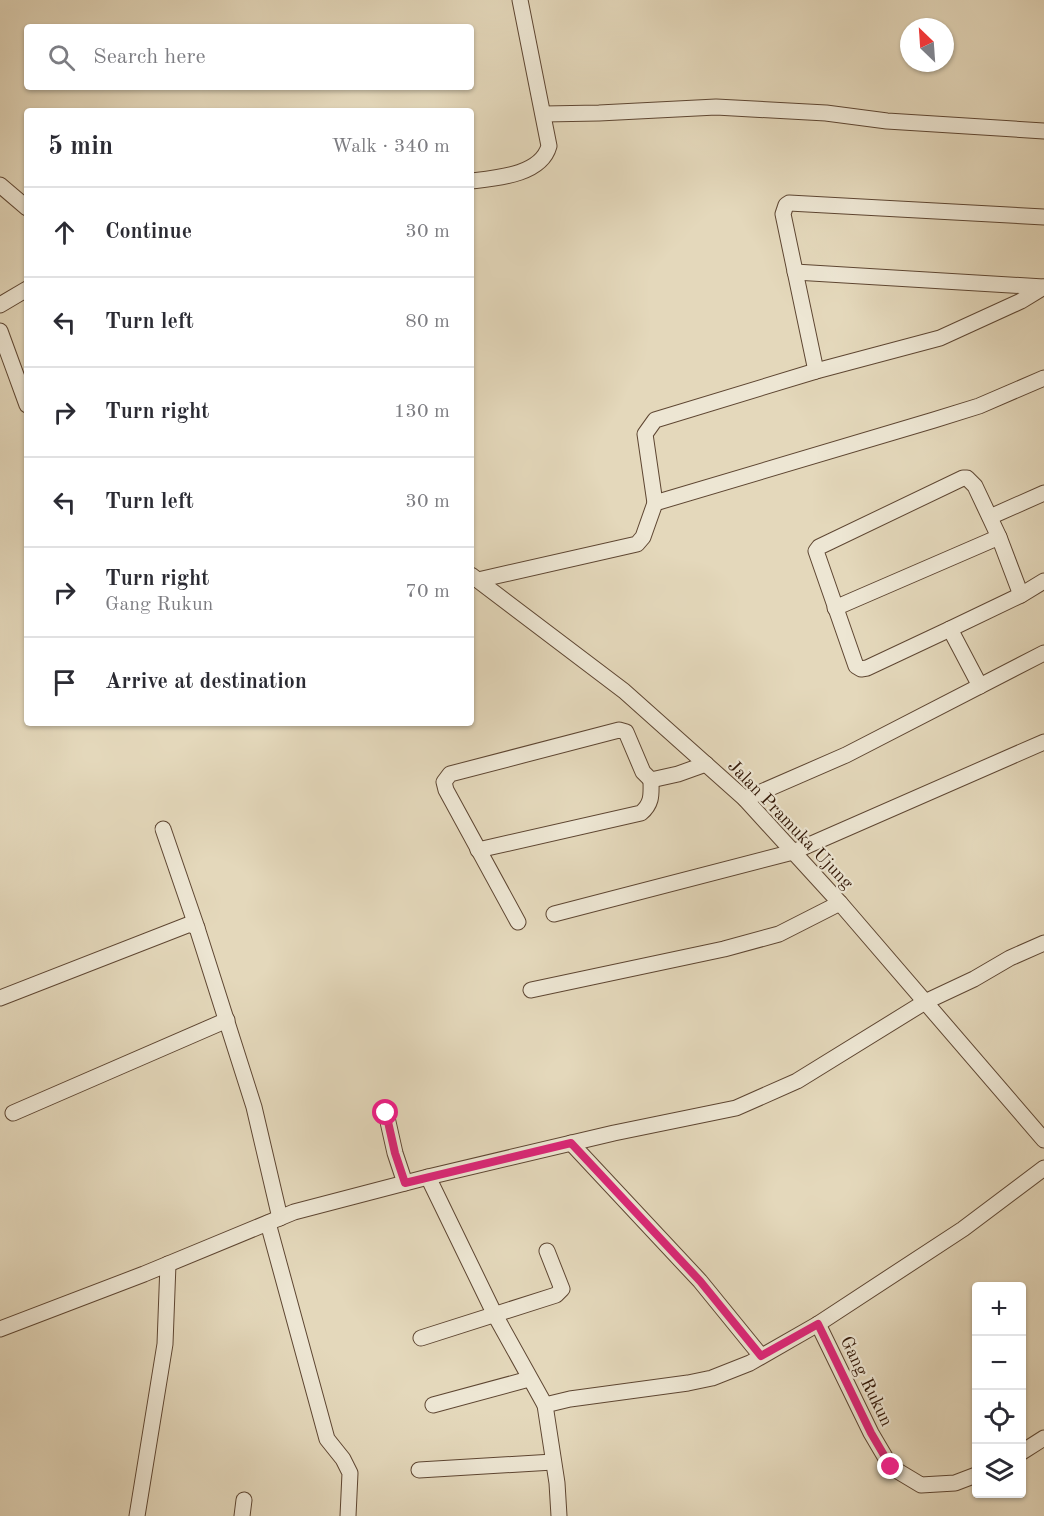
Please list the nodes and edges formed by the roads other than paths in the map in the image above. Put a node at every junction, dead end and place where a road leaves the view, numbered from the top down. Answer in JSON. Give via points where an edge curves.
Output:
{"nodes":[{"id":1,"x":520,"y":0,"type":"edge"},
{"id":2,"x":544,"y":114,"type":"junction"},
{"id":3,"x":1044,"y":131,"type":"edge"},
{"id":4,"x":474,"y":181,"type":"edge"},
{"id":5,"x":0,"y":185,"type":"edge"},
{"id":6,"x":24,"y":205,"type":"edge"},
{"id":7,"x":1044,"y":217,"type":"edge"},
{"id":8,"x":795,"y":272,"type":"junction"},
{"id":9,"x":1044,"y":287,"type":"edge"},
{"id":10,"x":24,"y":291,"type":"edge"},
{"id":11,"x":0,"y":305,"type":"edge"},
{"id":12,"x":0,"y":331,"type":"edge"},
{"id":13,"x":816,"y":371,"type":"junction"},
{"id":14,"x":1044,"y":378,"type":"edge"},
{"id":15,"x":24,"y":397,"type":"edge"},
{"id":16,"x":1044,"y":493,"type":"edge"},
{"id":17,"x":655,"y":503,"type":"junction"},
{"id":18,"x":990,"y":517,"type":"junction"},
{"id":19,"x":999,"y":537,"type":"junction"},
{"id":20,"x":475,"y":578,"type":"edge"},
{"id":21,"x":1044,"y":581,"type":"edge"},
{"id":22,"x":1021,"y":595,"type":"junction"},
{"id":23,"x":835,"y":608,"type":"junction"},
{"id":24,"x":950,"y":629,"type":"junction"},
{"id":25,"x":1044,"y":652,"type":"edge"},
{"id":26,"x":980,"y":686,"type":"junction"},
{"id":27,"x":1044,"y":742,"type":"edge"},
{"id":28,"x":706,"y":764,"type":"junction"},
{"id":29,"x":651,"y":780,"type":"junction"},
{"id":30,"x":745,"y":799,"type":"junction"},
{"id":31,"x":163,"y":829,"type":"dead end"},
{"id":32,"x":478,"y":850,"type":"junction"},
{"id":33,"x":792,"y":852,"type":"junction"},
{"id":34,"x":840,"y":903,"type":"junction"},
{"id":35,"x":554,"y":914,"type":"dead end"},
{"id":36,"x":518,"y":922,"type":"dead end"},
{"id":37,"x":197,"y":928,"type":"junction"},
{"id":38,"x":1043,"y":948,"type":"edge"},
{"id":39,"x":531,"y":990,"type":"dead end"},
{"id":40,"x":0,"y":998,"type":"edge"},
{"id":41,"x":925,"y":1002,"type":"junction"},
{"id":42,"x":227,"y":1020,"type":"junction"},
{"id":43,"x":13,"y":1113,"type":"dead end"},
{"id":44,"x":386,"y":1113,"type":"dead end"},
{"id":45,"x":1044,"y":1140,"type":"edge"},
{"id":46,"x":571,"y":1143,"type":"junction"},
{"id":47,"x":1044,"y":1168,"type":"edge"},
{"id":48,"x":428,"y":1177,"type":"junction"},
{"id":49,"x":405,"y":1183,"type":"junction"},
{"id":50,"x":274,"y":1221,"type":"junction"},
{"id":51,"x":546,"y":1251,"type":"dead end"},
{"id":52,"x":168,"y":1264,"type":"junction"},
{"id":53,"x":495,"y":1315,"type":"junction"},
{"id":54,"x":818,"y":1324,"type":"junction"},
{"id":55,"x":0,"y":1329,"type":"edge"},
{"id":56,"x":421,"y":1338,"type":"dead end"},
{"id":57,"x":761,"y":1356,"type":"junction"},
{"id":58,"x":529,"y":1379,"type":"junction"},
{"id":59,"x":434,"y":1405,"type":"dead end"},
{"id":60,"x":545,"y":1405,"type":"junction"},
{"id":61,"x":1044,"y":1438,"type":"edge"},
{"id":62,"x":1026,"y":1449,"type":"edge"},
{"id":63,"x":553,"y":1462,"type":"junction"},
{"id":64,"x":419,"y":1470,"type":"dead end"},
{"id":65,"x":972,"y":1477,"type":"edge"},
{"id":66,"x":244,"y":1500,"type":"dead end"},
{"id":67,"x":137,"y":1516,"type":"edge"},
{"id":68,"x":242,"y":1516,"type":"edge"},
{"id":69,"x":348,"y":1516,"type":"edge"},
{"id":70,"x":559,"y":1516,"type":"edge"}],
"edges":[{"from":1,"to":2,"type":"street"},
{"from":2,"to":3,"type":"street","via":[[716,107]]},
{"from":2,"to":4,"type":"street","via":[[549,146],[546,156],[533,166],[501,177]]},
{"from":5,"to":6,"type":"street"},
{"from":7,"to":8,"type":"street","via":[[789,203],[783,214]]},
{"from":8,"to":9,"type":"street"},
{"from":8,"to":13,"type":"street"},
{"from":9,"to":13,"type":"street","via":[[940,338]]},
{"from":10,"to":11,"type":"street"},
{"from":12,"to":15,"type":"street"},
{"from":13,"to":17,"type":"street","via":[[655,420],[645,434]]},
{"from":14,"to":17,"type":"street","via":[[934,420]]},
{"from":16,"to":18,"type":"street"},
{"from":17,"to":20,"type":"street","via":[[637,544]]},
{"from":18,"to":19,"type":"street"},
{"from":18,"to":23,"type":"street","via":[[975,486],[963,478],[819,547],[816,556]]},
{"from":19,"to":22,"type":"street"},
{"from":19,"to":23,"type":"street"},
{"from":20,"to":28,"type":"street","name":"Jalan Pramuka Ujung","via":[[624,691]]},
{"from":21,"to":22,"type":"street"},
{"from":22,"to":24,"type":"street"},
{"from":23,"to":24,"type":"street","via":[[855,666],[861,669]]},
{"from":24,"to":26,"type":"street"},
{"from":25,"to":26,"type":"street"},
{"from":26,"to":30,"type":"street","via":[[846,755]]},
{"from":27,"to":33,"type":"street"},
{"from":28,"to":29,"type":"street"},
{"from":28,"to":30,"type":"street","name":"Jalan Pramuka Ujung"},
{"from":29,"to":32,"type":"street","via":[[651,801],[641,813]]},
{"from":29,"to":32,"type":"street","via":[[626,732],[619,730],[450,774],[444,782],[446,790]]},
{"from":30,"to":33,"type":"street","name":"Jalan Pramuka Ujung"},
{"from":31,"to":37,"type":"street"},
{"from":32,"to":36,"type":"street"},
{"from":33,"to":34,"type":"street","name":"Jalan Pramuka Ujung"},
{"from":33,"to":35,"type":"street"},
{"from":34,"to":39,"type":"street","via":[[779,934]]},
{"from":34,"to":41,"type":"street","name":"Jalan Pramuka Ujung"},
{"from":37,"to":40,"type":"street","via":[[190,924]]},
{"from":37,"to":42,"type":"street"},
{"from":38,"to":41,"type":"street","via":[[1010,958]]},
{"from":41,"to":45,"type":"street","name":"Jalan Pramuka Ujung"},
{"from":41,"to":46,"type":"street","via":[[797,1081],[736,1108]]},
{"from":42,"to":43,"type":"street"},
{"from":42,"to":50,"type":"street","via":[[254,1107]]},
{"from":44,"to":49,"type":"street"},
{"from":46,"to":48,"type":"street"},
{"from":46,"to":57,"type":"street","via":[[700,1281]]},
{"from":47,"to":54,"type":"street","via":[[963,1229]]},
{"from":48,"to":49,"type":"street"},
{"from":48,"to":53,"type":"street"},
{"from":49,"to":50,"type":"street","via":[[294,1212]]},
{"from":50,"to":52,"type":"street"},
{"from":50,"to":69,"type":"street","via":[[327,1439],[350,1473]]},
{"from":51,"to":53,"type":"street","via":[[561,1291]]},
{"from":52,"to":55,"type":"street"},
{"from":52,"to":67,"type":"street","via":[[165,1344]]},
{"from":53,"to":56,"type":"street"},
{"from":53,"to":58,"type":"street"},
{"from":54,"to":57,"type":"street"},
{"from":54,"to":65,"type":"street","name":"Gang Rukun","via":[[891,1467],[921,1485],[955,1483]]},
{"from":57,"to":60,"type":"street","via":[[712,1378]]},
{"from":58,"to":59,"type":"street"},
{"from":58,"to":60,"type":"street"},
{"from":60,"to":63,"type":"street"},
{"from":61,"to":62,"type":"street"},
{"from":63,"to":64,"type":"street"},
{"from":63,"to":70,"type":"street"},
{"from":66,"to":68,"type":"street"}]}
